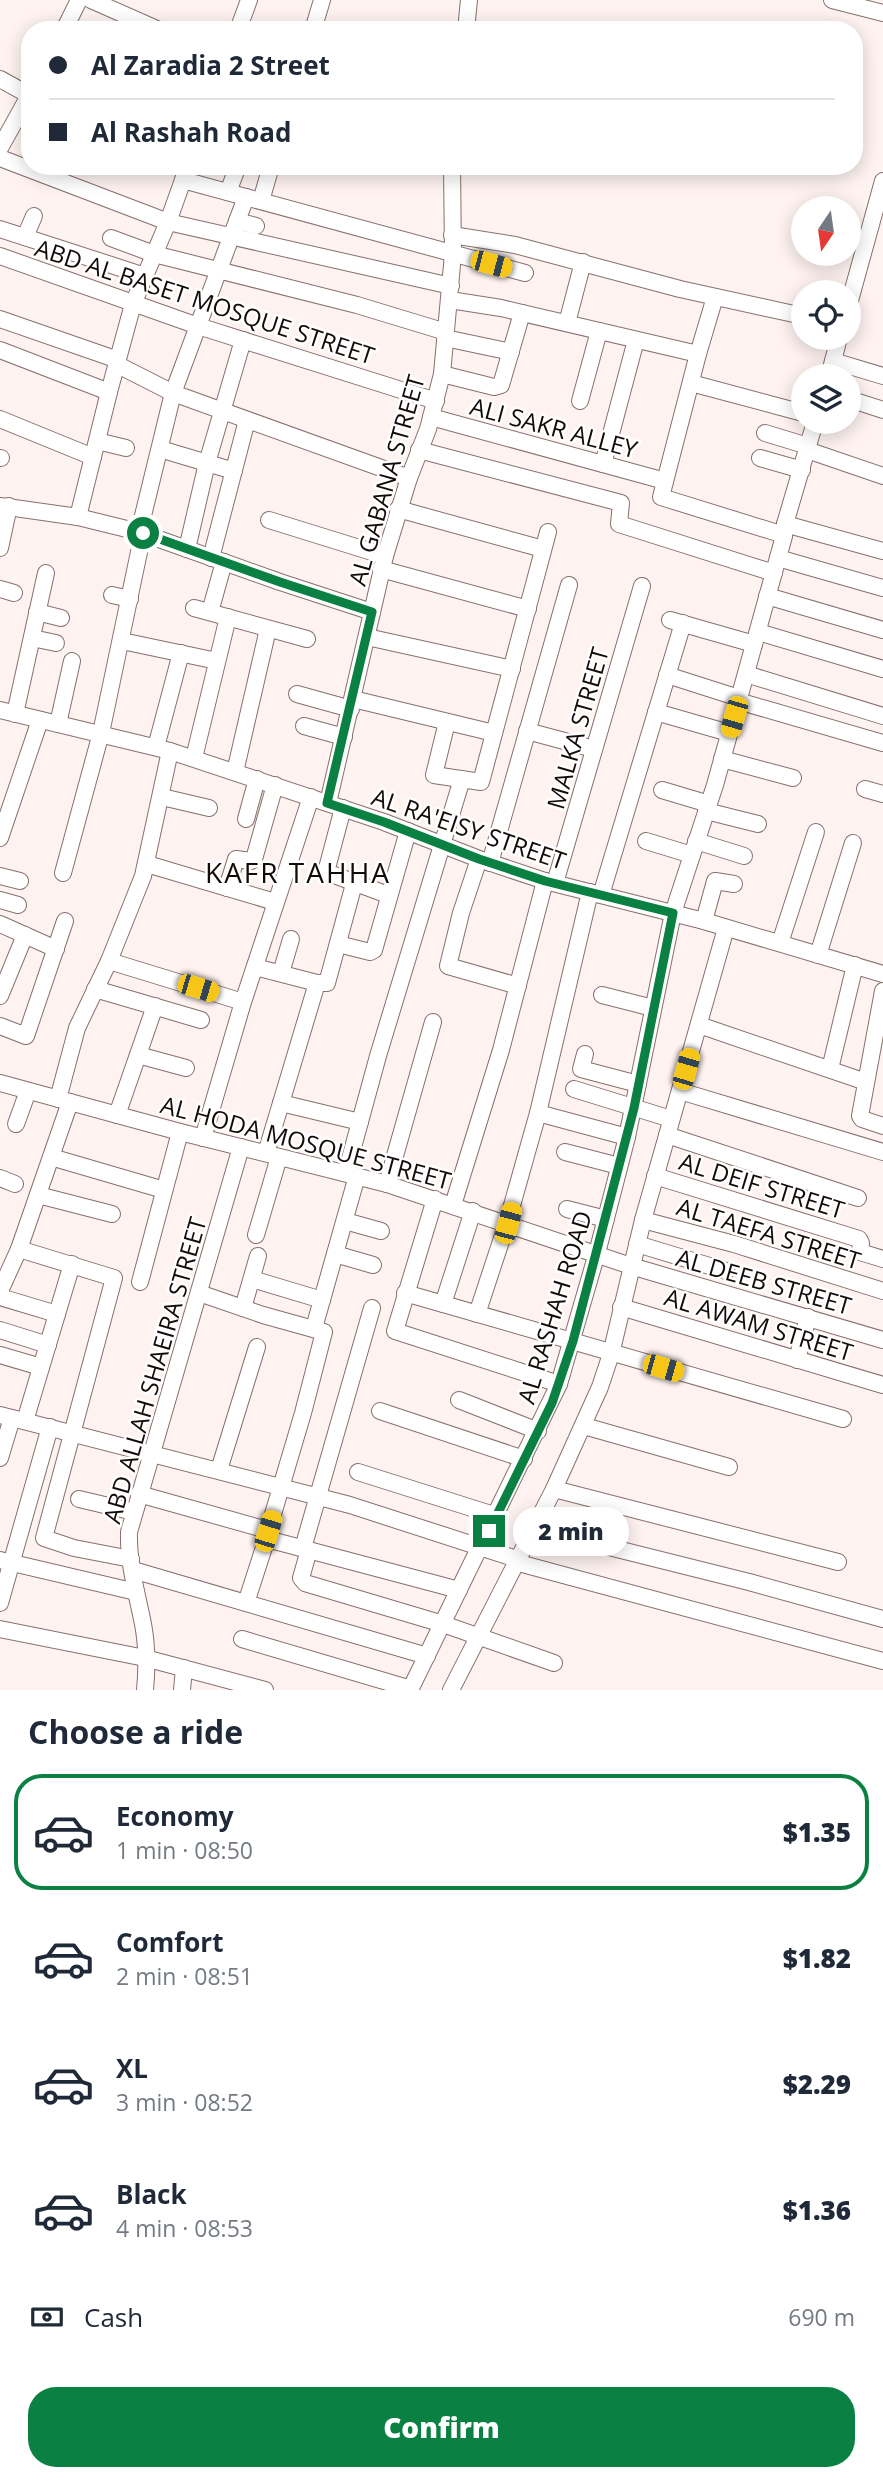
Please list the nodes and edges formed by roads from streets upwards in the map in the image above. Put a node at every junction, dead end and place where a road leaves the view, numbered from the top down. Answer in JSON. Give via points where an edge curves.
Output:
{"nodes":[{"id":1,"x":79,"y":0,"type":"edge"},
{"id":2,"x":92,"y":0,"type":"edge"},
{"id":3,"x":230,"y":0,"type":"edge"},
{"id":4,"x":322,"y":0,"type":"edge"},
{"id":5,"x":469,"y":0,"type":"edge"},
{"id":6,"x":832,"y":0,"type":"edge"},
{"id":7,"x":248,"y":4,"type":"edge"},
{"id":8,"x":883,"y":13,"type":"edge"},
{"id":9,"x":71,"y":21,"type":"edge"},
{"id":10,"x":139,"y":21,"type":"edge"},
{"id":11,"x":241,"y":21,"type":"edge"},
{"id":12,"x":316,"y":21,"type":"edge"},
{"id":13,"x":467,"y":21,"type":"edge"},
{"id":14,"x":0,"y":79,"type":"edge"},
{"id":15,"x":21,"y":90,"type":"edge"},
{"id":16,"x":21,"y":107,"type":"edge"},
{"id":17,"x":5,"y":129,"type":"edge"},
{"id":18,"x":0,"y":148,"type":"edge"},
{"id":19,"x":0,"y":158,"type":"edge"},
{"id":20,"x":21,"y":166,"type":"edge"},
{"id":21,"x":45,"y":175,"type":"edge"},
{"id":22,"x":185,"y":175,"type":"edge"},
{"id":23,"x":190,"y":175,"type":"edge"},
{"id":24,"x":234,"y":175,"type":"edge"},
{"id":25,"x":266,"y":175,"type":"edge"},
{"id":26,"x":452,"y":175,"type":"edge"},
{"id":27,"x":883,"y":181,"type":"edge"},
{"id":28,"x":228,"y":192,"type":"junction"},
{"id":29,"x":253,"y":199,"type":"junction"},
{"id":30,"x":34,"y":216,"type":"dead end"},
{"id":31,"x":237,"y":221,"type":"junction"},
{"id":32,"x":168,"y":222,"type":"junction"},
{"id":33,"x":256,"y":226,"type":"dead end"},
{"id":34,"x":0,"y":229,"type":"edge"},
{"id":35,"x":452,"y":235,"type":"junction"},
{"id":36,"x":25,"y":237,"type":"junction"},
{"id":37,"x":111,"y":237,"type":"dead end"},
{"id":38,"x":231,"y":238,"type":"junction"},
{"id":39,"x":154,"y":254,"type":"junction"},
{"id":40,"x":453,"y":254,"type":"junction"},
{"id":41,"x":0,"y":256,"type":"edge"},
{"id":42,"x":583,"y":262,"type":"junction"},
{"id":43,"x":219,"y":271,"type":"junction"},
{"id":44,"x":525,"y":273,"type":"dead end"},
{"id":45,"x":145,"y":276,"type":"junction"},
{"id":46,"x":856,"y":280,"type":"edge"},
{"id":47,"x":450,"y":293,"type":"junction"},
{"id":48,"x":715,"y":297,"type":"junction"},
{"id":49,"x":134,"y":304,"type":"junction"},
{"id":50,"x":522,"y":313,"type":"junction"},
{"id":51,"x":791,"y":313,"type":"edge"},
{"id":52,"x":0,"y":319,"type":"edge"},
{"id":53,"x":567,"y":323,"type":"junction"},
{"id":54,"x":198,"y":326,"type":"junction"},
{"id":55,"x":599,"y":331,"type":"junction"},
{"id":56,"x":446,"y":335,"type":"junction"},
{"id":57,"x":243,"y":340,"type":"junction"},
{"id":58,"x":636,"y":340,"type":"junction"},
{"id":59,"x":0,"y":350,"type":"edge"},
{"id":60,"x":511,"y":352,"type":"junction"},
{"id":61,"x":698,"y":354,"type":"junction"},
{"id":62,"x":117,"y":362,"type":"junction"},
{"id":63,"x":861,"y":373,"type":"edge"},
{"id":64,"x":442,"y":374,"type":"junction"},
{"id":65,"x":883,"y":376,"type":"edge"},
{"id":66,"x":691,"y":383,"type":"junction"},
{"id":67,"x":109,"y":392,"type":"junction"},
{"id":68,"x":173,"y":393,"type":"junction"},
{"id":69,"x":580,"y":401,"type":"dead end"},
{"id":70,"x":861,"y":403,"type":"edge"},
{"id":71,"x":434,"y":409,"type":"junction"},
{"id":72,"x":791,"y":409,"type":"edge"},
{"id":73,"x":883,"y":410,"type":"edge"},
{"id":74,"x":221,"y":411,"type":"junction"},
{"id":75,"x":0,"y":419,"type":"edge"},
{"id":76,"x":247,"y":420,"type":"junction"},
{"id":77,"x":765,"y":433,"type":"dead end"},
{"id":78,"x":812,"y":434,"type":"edge"},
{"id":79,"x":126,"y":448,"type":"dead end"},
{"id":80,"x":808,"y":448,"type":"junction"},
{"id":81,"x":95,"y":449,"type":"junction"},
{"id":82,"x":160,"y":449,"type":"junction"},
{"id":83,"x":419,"y":450,"type":"junction"},
{"id":84,"x":760,"y":458,"type":"dead end"},
{"id":85,"x":207,"y":463,"type":"junction"},
{"id":86,"x":603,"y":464,"type":"junction"},
{"id":87,"x":802,"y":470,"type":"junction"},
{"id":88,"x":234,"y":471,"type":"junction"},
{"id":89,"x":883,"y":477,"type":"edge"},
{"id":90,"x":409,"y":478,"type":"junction"},
{"id":91,"x":663,"y":488,"type":"junction"},
{"id":92,"x":5,"y":506,"type":"edge"},
{"id":93,"x":398,"y":509,"type":"junction"},
{"id":94,"x":78,"y":517,"type":"junction"},
{"id":95,"x":269,"y":520,"type":"dead end"},
{"id":96,"x":3,"y":525,"type":"edge"},
{"id":97,"x":785,"y":529,"type":"junction"},
{"id":98,"x":548,"y":532,"type":"dead end"},
{"id":99,"x":141,"y":533,"type":"junction"},
{"id":100,"x":0,"y":548,"type":"edge"},
{"id":101,"x":187,"y":549,"type":"junction"},
{"id":102,"x":543,"y":549,"type":"junction"},
{"id":103,"x":883,"y":551,"type":"edge"},
{"id":104,"x":218,"y":560,"type":"junction"},
{"id":105,"x":383,"y":562,"type":"junction"},
{"id":106,"x":776,"y":565,"type":"junction"},
{"id":107,"x":46,"y":573,"type":"dead end"},
{"id":108,"x":569,"y":585,"type":"dead end"},
{"id":109,"x":642,"y":586,"type":"dead end"},
{"id":110,"x":883,"y":588,"type":"edge"},
{"id":111,"x":113,"y":595,"type":"dead end"},
{"id":112,"x":768,"y":596,"type":"junction"},
{"id":113,"x":130,"y":599,"type":"junction"},
{"id":114,"x":528,"y":609,"type":"junction"},
{"id":115,"x":37,"y":612,"type":"junction"},
{"id":116,"x":372,"y":612,"type":"junction"},
{"id":117,"x":61,"y":618,"type":"dead end"},
{"id":118,"x":228,"y":618,"type":"junction"},
{"id":119,"x":268,"y":629,"type":"junction"},
{"id":120,"x":883,"y":630,"type":"edge"},
{"id":121,"x":367,"y":637,"type":"junction"},
{"id":122,"x":32,"y":638,"type":"junction"},
{"id":123,"x":756,"y":638,"type":"junction"},
{"id":124,"x":306,"y":639,"type":"dead end"},
{"id":125,"x":122,"y":641,"type":"junction"},
{"id":126,"x":56,"y":643,"type":"dead end"},
{"id":127,"x":181,"y":653,"type":"junction"},
{"id":128,"x":72,"y":661,"type":"dead end"},
{"id":129,"x":217,"y":661,"type":"junction"},
{"id":130,"x":512,"y":669,"type":"junction"},
{"id":131,"x":883,"y":669,"type":"edge"},
{"id":132,"x":746,"y":674,"type":"junction"},
{"id":133,"x":667,"y":675,"type":"junction"},
{"id":134,"x":297,"y":694,"type":"dead end"},
{"id":135,"x":739,"y":699,"type":"junction"},
{"id":136,"x":352,"y":704,"type":"junction"},
{"id":137,"x":7,"y":712,"type":"edge"},
{"id":138,"x":656,"y":712,"type":"junction"},
{"id":139,"x":883,"y":716,"type":"edge"},
{"id":140,"x":40,"y":720,"type":"junction"},
{"id":141,"x":447,"y":722,"type":"junction"},
{"id":142,"x":58,"y":724,"type":"junction"},
{"id":143,"x":304,"y":726,"type":"dead end"},
{"id":144,"x":527,"y":731,"type":"junction"},
{"id":145,"x":101,"y":733,"type":"junction"},
{"id":146,"x":494,"y":733,"type":"junction"},
{"id":147,"x":729,"y":733,"type":"junction"},
{"id":148,"x":344,"y":737,"type":"junction"},
{"id":149,"x":883,"y":743,"type":"edge"},
{"id":150,"x":163,"y":749,"type":"junction"},
{"id":151,"x":594,"y":749,"type":"junction"},
{"id":152,"x":194,"y":758,"type":"junction"},
{"id":153,"x":722,"y":759,"type":"junction"},
{"id":154,"x":235,"y":772,"type":"junction"},
{"id":155,"x":793,"y":778,"type":"dead end"},
{"id":156,"x":257,"y":779,"type":"junction"},
{"id":157,"x":462,"y":779,"type":"junction"},
{"id":158,"x":275,"y":785,"type":"junction"},
{"id":159,"x":865,"y":789,"type":"dead end"},
{"id":160,"x":662,"y":790,"type":"dead end"},
{"id":161,"x":883,"y":794,"type":"edge"},
{"id":162,"x":162,"y":797,"type":"junction"},
{"id":163,"x":310,"y":797,"type":"junction"},
{"id":164,"x":335,"y":805,"type":"junction"},
{"id":165,"x":209,"y":808,"type":"dead end"},
{"id":166,"x":707,"y":808,"type":"junction"},
{"id":167,"x":246,"y":819,"type":"dead end"},
{"id":168,"x":758,"y":824,"type":"dead end"},
{"id":169,"x":408,"y":831,"type":"junction"},
{"id":170,"x":816,"y":832,"type":"dead end"},
{"id":171,"x":0,"y":838,"type":"edge"},
{"id":172,"x":646,"y":841,"type":"dead end"},
{"id":173,"x":853,"y":844,"type":"dead end"},
{"id":174,"x":443,"y":846,"type":"junction"},
{"id":175,"x":694,"y":848,"type":"junction"},
{"id":176,"x":744,"y":856,"type":"dead end"},
{"id":177,"x":485,"y":861,"type":"junction"},
{"id":178,"x":147,"y":864,"type":"junction"},
{"id":179,"x":63,"y":873,"type":"dead end"},
{"id":180,"x":0,"y":876,"type":"edge"},
{"id":181,"x":20,"y":881,"type":"dead end"},
{"id":182,"x":550,"y":882,"type":"junction"},
{"id":183,"x":354,"y":884,"type":"junction"},
{"id":184,"x":734,"y":884,"type":"dead end"},
{"id":185,"x":227,"y":888,"type":"junction"},
{"id":186,"x":596,"y":894,"type":"junction"},
{"id":187,"x":388,"y":895,"type":"junction"},
{"id":188,"x":0,"y":900,"type":"edge"},
{"id":189,"x":275,"y":902,"type":"junction"},
{"id":190,"x":18,"y":905,"type":"dead end"},
{"id":191,"x":673,"y":913,"type":"junction"},
{"id":192,"x":65,"y":921,"type":"dead end"},
{"id":193,"x":704,"y":921,"type":"junction"},
{"id":194,"x":0,"y":925,"type":"edge"},
{"id":195,"x":726,"y":928,"type":"junction"},
{"id":196,"x":25,"y":935,"type":"junction"},
{"id":197,"x":292,"y":939,"type":"dead end"},
{"id":198,"x":780,"y":943,"type":"junction"},
{"id":199,"x":338,"y":944,"type":"junction"},
{"id":200,"x":56,"y":949,"type":"junction"},
{"id":201,"x":818,"y":955,"type":"junction"},
{"id":202,"x":109,"y":961,"type":"junction"},
{"id":203,"x":855,"y":965,"type":"junction"},
{"id":204,"x":255,"y":967,"type":"junction"},
{"id":205,"x":281,"y":973,"type":"junction"},
{"id":206,"x":883,"y":974,"type":"edge"},
{"id":207,"x":317,"y":983,"type":"junction"},
{"id":208,"x":519,"y":986,"type":"junction"},
{"id":209,"x":96,"y":989,"type":"junction"},
{"id":210,"x":883,"y":991,"type":"edge"},
{"id":211,"x":602,"y":995,"type":"dead end"},
{"id":212,"x":0,"y":996,"type":"edge"},
{"id":213,"x":243,"y":1002,"type":"junction"},
{"id":214,"x":155,"y":1006,"type":"junction"},
{"id":215,"x":653,"y":1009,"type":"junction"},
{"id":216,"x":201,"y":1020,"type":"dead end"},
{"id":217,"x":433,"y":1022,"type":"dead end"},
{"id":218,"x":699,"y":1025,"type":"junction"},
{"id":219,"x":0,"y":1026,"type":"edge"},
{"id":220,"x":585,"y":1054,"type":"dead end"},
{"id":221,"x":138,"y":1055,"type":"junction"},
{"id":222,"x":187,"y":1068,"type":"dead end"},
{"id":223,"x":830,"y":1069,"type":"junction"},
{"id":224,"x":866,"y":1082,"type":"junction"},
{"id":225,"x":0,"y":1083,"type":"edge"},
{"id":226,"x":638,"y":1084,"type":"junction"},
{"id":227,"x":574,"y":1089,"type":"dead end"},
{"id":228,"x":28,"y":1091,"type":"junction"},
{"id":229,"x":680,"y":1091,"type":"junction"},
{"id":230,"x":64,"y":1101,"type":"junction"},
{"id":231,"x":281,"y":1103,"type":"junction"},
{"id":232,"x":634,"y":1108,"type":"junction"},
{"id":233,"x":538,"y":1113,"type":"junction"},
{"id":234,"x":117,"y":1115,"type":"junction"},
{"id":235,"x":360,"y":1122,"type":"junction"},
{"id":236,"x":16,"y":1124,"type":"dead end"},
{"id":237,"x":883,"y":1126,"type":"edge"},
{"id":238,"x":669,"y":1127,"type":"junction"},
{"id":239,"x":180,"y":1132,"type":"junction"},
{"id":240,"x":627,"y":1137,"type":"junction"},
{"id":241,"x":203,"y":1138,"type":"junction"},
{"id":242,"x":241,"y":1147,"type":"junction"},
{"id":243,"x":565,"y":1152,"type":"dead end"},
{"id":244,"x":883,"y":1152,"type":"edge"},
{"id":245,"x":273,"y":1155,"type":"junction"},
{"id":246,"x":51,"y":1157,"type":"junction"},
{"id":247,"x":619,"y":1166,"type":"junction"},
{"id":248,"x":352,"y":1175,"type":"junction"},
{"id":249,"x":655,"y":1176,"type":"junction"},
{"id":250,"x":387,"y":1184,"type":"junction"},
{"id":251,"x":164,"y":1191,"type":"junction"},
{"id":252,"x":38,"y":1195,"type":"junction"},
{"id":253,"x":858,"y":1198,"type":"dead end"},
{"id":254,"x":435,"y":1199,"type":"junction"},
{"id":255,"x":453,"y":1205,"type":"junction"},
{"id":256,"x":567,"y":1209,"type":"dead end"},
{"id":257,"x":473,"y":1211,"type":"junction"},
{"id":258,"x":112,"y":1213,"type":"dead end"},
{"id":259,"x":606,"y":1219,"type":"junction"},
{"id":260,"x":643,"y":1220,"type":"junction"},
{"id":261,"x":345,"y":1221,"type":"junction"},
{"id":262,"x":508,"y":1223,"type":"junction"},
{"id":263,"x":381,"y":1231,"type":"dead end"},
{"id":264,"x":256,"y":1235,"type":"dead end"},
{"id":265,"x":637,"y":1244,"type":"junction"},
{"id":266,"x":734,"y":1244,"type":"junction"},
{"id":267,"x":19,"y":1249,"type":"junction"},
{"id":268,"x":597,"y":1253,"type":"junction"},
{"id":269,"x":335,"y":1254,"type":"junction"},
{"id":270,"x":258,"y":1256,"type":"dead end"},
{"id":271,"x":883,"y":1259,"type":"edge"},
{"id":272,"x":72,"y":1264,"type":"junction"},
{"id":273,"x":373,"y":1265,"type":"dead end"},
{"id":274,"x":631,"y":1266,"type":"junction"},
{"id":275,"x":726,"y":1271,"type":"junction"},
{"id":276,"x":251,"y":1279,"type":"junction"},
{"id":277,"x":140,"y":1282,"type":"dead end"},
{"id":278,"x":883,"y":1291,"type":"edge"},
{"id":279,"x":0,"y":1292,"type":"edge"},
{"id":280,"x":720,"y":1292,"type":"junction"},
{"id":281,"x":199,"y":1293,"type":"junction"},
{"id":282,"x":405,"y":1293,"type":"junction"},
{"id":283,"x":0,"y":1297,"type":"edge"},
{"id":284,"x":322,"y":1300,"type":"junction"},
{"id":285,"x":443,"y":1304,"type":"junction"},
{"id":286,"x":621,"y":1307,"type":"junction"},
{"id":287,"x":243,"y":1308,"type":"junction"},
{"id":288,"x":372,"y":1308,"type":"dead end"},
{"id":289,"x":57,"y":1314,"type":"junction"},
{"id":290,"x":477,"y":1314,"type":"junction"},
{"id":291,"x":808,"y":1317,"type":"junction"},
{"id":292,"x":314,"y":1328,"type":"junction"},
{"id":293,"x":0,"y":1331,"type":"edge"},
{"id":294,"x":883,"y":1340,"type":"edge"},
{"id":295,"x":573,"y":1341,"type":"junction"},
{"id":296,"x":48,"y":1345,"type":"junction"},
{"id":297,"x":257,"y":1348,"type":"dead end"},
{"id":298,"x":611,"y":1354,"type":"junction"},
{"id":299,"x":0,"y":1355,"type":"edge"},
{"id":300,"x":797,"y":1360,"type":"junction"},
{"id":301,"x":41,"y":1367,"type":"junction"},
{"id":302,"x":559,"y":1384,"type":"junction"},
{"id":303,"x":883,"y":1385,"type":"edge"},
{"id":304,"x":459,"y":1400,"type":"dead end"},
{"id":305,"x":380,"y":1410,"type":"dead end"},
{"id":306,"x":12,"y":1418,"type":"edge"},
{"id":307,"x":843,"y":1419,"type":"dead end"},
{"id":308,"x":584,"y":1426,"type":"junction"},
{"id":309,"x":50,"y":1427,"type":"junction"},
{"id":310,"x":538,"y":1431,"type":"junction"},
{"id":311,"x":73,"y":1433,"type":"junction"},
{"id":312,"x":152,"y":1453,"type":"junction"},
{"id":313,"x":0,"y":1458,"type":"edge"},
{"id":314,"x":524,"y":1459,"type":"junction"},
{"id":315,"x":729,"y":1467,"type":"dead end"},
{"id":316,"x":219,"y":1471,"type":"junction"},
{"id":317,"x":358,"y":1472,"type":"dead end"},
{"id":318,"x":282,"y":1487,"type":"junction"},
{"id":319,"x":554,"y":1489,"type":"junction"},
{"id":320,"x":139,"y":1494,"type":"junction"},
{"id":321,"x":317,"y":1496,"type":"junction"},
{"id":322,"x":79,"y":1499,"type":"dead end"},
{"id":323,"x":134,"y":1512,"type":"junction"},
{"id":324,"x":497,"y":1516,"type":"junction"},
{"id":325,"x":533,"y":1528,"type":"junction"},
{"id":326,"x":267,"y":1535,"type":"junction"},
{"id":327,"x":56,"y":1542,"type":"junction"},
{"id":328,"x":481,"y":1546,"type":"junction"},
{"id":329,"x":306,"y":1549,"type":"junction"},
{"id":330,"x":516,"y":1560,"type":"junction"},
{"id":331,"x":6,"y":1562,"type":"edge"},
{"id":332,"x":838,"y":1562,"type":"dead end"},
{"id":333,"x":132,"y":1565,"type":"junction"},
{"id":334,"x":48,"y":1573,"type":"junction"},
{"id":335,"x":459,"y":1590,"type":"junction"},
{"id":336,"x":136,"y":1592,"type":"junction"},
{"id":337,"x":246,"y":1603,"type":"junction"},
{"id":338,"x":0,"y":1604,"type":"edge"},
{"id":339,"x":883,"y":1619,"type":"edge"},
{"id":340,"x":443,"y":1623,"type":"junction"},
{"id":341,"x":0,"y":1629,"type":"edge"},
{"id":342,"x":478,"y":1635,"type":"junction"},
{"id":343,"x":242,"y":1639,"type":"dead end"},
{"id":344,"x":427,"y":1656,"type":"junction"},
{"id":345,"x":145,"y":1658,"type":"junction"},
{"id":346,"x":883,"y":1661,"type":"edge"},
{"id":347,"x":554,"y":1663,"type":"dead end"},
{"id":348,"x":184,"y":1668,"type":"junction"},
{"id":349,"x":209,"y":1682,"type":"edge"},
{"id":350,"x":411,"y":1689,"type":"edge"},
{"id":351,"x":145,"y":1690,"type":"edge"},
{"id":352,"x":181,"y":1690,"type":"edge"},
{"id":353,"x":265,"y":1690,"type":"edge"},
{"id":354,"x":451,"y":1690,"type":"edge"}],
"edges":[{"from":1,"to":9,"type":"street"},
{"from":2,"to":10,"type":"street"},
{"from":3,"to":7,"type":"street"},
{"from":4,"to":12,"type":"street"},
{"from":5,"to":13,"type":"street"},
{"from":6,"to":8,"type":"street"},
{"from":7,"to":11,"type":"street"},
{"from":14,"to":15,"type":"street"},
{"from":16,"to":17,"type":"street"},
{"from":17,"to":18,"type":"street"},
{"from":19,"to":20,"type":"street"},
{"from":21,"to":32,"type":"street"},
{"from":22,"to":32,"type":"street"},
{"from":23,"to":28,"type":"street"},
{"from":24,"to":28,"type":"street"},
{"from":25,"to":29,"type":"street"},
{"from":26,"to":35,"type":"street","name":"AL GABANA STREET"},
{"from":27,"to":46,"type":"street"},
{"from":28,"to":29,"type":"street"},
{"from":29,"to":31,"type":"street"},
{"from":29,"to":40,"type":"street"},
{"from":30,"to":36,"type":"street"},
{"from":31,"to":33,"type":"street"},
{"from":31,"to":38,"type":"street"},
{"from":32,"to":38,"type":"street"},
{"from":32,"to":39,"type":"street"},
{"from":34,"to":36,"type":"street"},
{"from":35,"to":40,"type":"street","name":"AL GABANA STREET"},
{"from":35,"to":42,"type":"street"},
{"from":36,"to":45,"type":"street"},
{"from":37,"to":39,"type":"street"},
{"from":38,"to":43,"type":"street"},
{"from":38,"to":47,"type":"street"},
{"from":39,"to":43,"type":"street"},
{"from":39,"to":45,"type":"street"},
{"from":40,"to":44,"type":"street"},
{"from":40,"to":47,"type":"street","name":"AL GABANA STREET"},
{"from":41,"to":49,"type":"street","name":"ABD AL BASET MOSQUE STREET"},
{"from":42,"to":48,"type":"street"},
{"from":42,"to":53,"type":"street"},
{"from":43,"to":54,"type":"street"},
{"from":43,"to":56,"type":"street","via":[[357,305]]},
{"from":45,"to":49,"type":"street"},
{"from":47,"to":50,"type":"street"},
{"from":47,"to":56,"type":"street","name":"AL GABANA STREET"},
{"from":48,"to":51,"type":"street"},
{"from":48,"to":61,"type":"street"},
{"from":49,"to":54,"type":"street","name":"ABD AL BASET MOSQUE STREET"},
{"from":49,"to":62,"type":"street"},
{"from":50,"to":53,"type":"street"},
{"from":50,"to":60,"type":"street"},
{"from":52,"to":62,"type":"street"},
{"from":53,"to":55,"type":"street"},
{"from":54,"to":57,"type":"street","name":"ABD AL BASET MOSQUE STREET"},
{"from":54,"to":68,"type":"street"},
{"from":55,"to":58,"type":"street"},
{"from":55,"to":69,"type":"street"},
{"from":56,"to":60,"type":"street"},
{"from":56,"to":64,"type":"street","name":"AL GABANA STREET"},
{"from":57,"to":71,"type":"street","name":"ABD AL BASET MOSQUE STREET"},
{"from":57,"to":74,"type":"street"},
{"from":58,"to":61,"type":"street"},
{"from":58,"to":86,"type":"street"},
{"from":59,"to":67,"type":"street"},
{"from":60,"to":64,"type":"street","via":[[501,385]]},
{"from":61,"to":66,"type":"street"},
{"from":62,"to":67,"type":"street"},
{"from":62,"to":68,"type":"street"},
{"from":63,"to":65,"type":"street"},
{"from":64,"to":71,"type":"street","name":"AL GABANA STREET"},
{"from":66,"to":72,"type":"street"},
{"from":66,"to":91,"type":"street"},
{"from":67,"to":81,"type":"street"},
{"from":68,"to":74,"type":"street"},
{"from":68,"to":82,"type":"street"},
{"from":70,"to":73,"type":"street"},
{"from":71,"to":83,"type":"street","name":"AL GABANA STREET"},
{"from":71,"to":86,"type":"street","name":"ALI SAKR ALLEY"},
{"from":74,"to":76,"type":"street"},
{"from":74,"to":85,"type":"street"},
{"from":75,"to":81,"type":"street"},
{"from":76,"to":88,"type":"street"},
{"from":76,"to":90,"type":"street"},
{"from":77,"to":80,"type":"street"},
{"from":78,"to":80,"type":"street","name":"AL RASHAH ROAD"},
{"from":79,"to":81,"type":"street"},
{"from":80,"to":87,"type":"street","name":"AL RASHAH ROAD"},
{"from":80,"to":89,"type":"street"},
{"from":81,"to":94,"type":"street"},
{"from":82,"to":85,"type":"street"},
{"from":82,"to":99,"type":"street"},
{"from":83,"to":90,"type":"street","name":"AL GABANA STREET"},
{"from":83,"to":106,"type":"street","via":[[621,503],[618,524]]},
{"from":84,"to":87,"type":"street"},
{"from":85,"to":88,"type":"street"},
{"from":85,"to":101,"type":"street"},
{"from":86,"to":91,"type":"street","name":"ALI SAKR ALLEY"},
{"from":87,"to":97,"type":"street","name":"AL RASHAH ROAD"},
{"from":88,"to":104,"type":"street"},
{"from":90,"to":93,"type":"street","name":"AL GABANA STREET"},
{"from":91,"to":97,"type":"street","name":"ALI SAKR ALLEY","via":[[663,499]]},
{"from":92,"to":94,"type":"street"},
{"from":92,"to":96,"type":"street"},
{"from":93,"to":102,"type":"street"},
{"from":93,"to":105,"type":"street","name":"AL GABANA STREET"},
{"from":94,"to":99,"type":"street"},
{"from":95,"to":105,"type":"street"},
{"from":96,"to":100,"type":"street"},
{"from":97,"to":103,"type":"street","name":"ALI SAKR ALLEY"},
{"from":97,"to":106,"type":"street","name":"AL RASHAH ROAD"},
{"from":98,"to":102,"type":"street"},
{"from":99,"to":101,"type":"street"},
{"from":99,"to":113,"type":"street"},
{"from":101,"to":104,"type":"street"},
{"from":102,"to":114,"type":"street"},
{"from":104,"to":116,"type":"street"},
{"from":104,"to":118,"type":"street","via":[[202,610]]},
{"from":105,"to":114,"type":"street"},
{"from":105,"to":116,"type":"street","name":"AL GABANA STREET"},
{"from":106,"to":110,"type":"street"},
{"from":106,"to":112,"type":"street","name":"AL RASHAH ROAD"},
{"from":107,"to":115,"type":"street"},
{"from":108,"to":144,"type":"street"},
{"from":109,"to":151,"type":"street","name":"MALKA STREET"},
{"from":111,"to":113,"type":"street"},
{"from":112,"to":120,"type":"street"},
{"from":112,"to":123,"type":"street","name":"AL RASHAH ROAD"},
{"from":113,"to":125,"type":"street"},
{"from":114,"to":130,"type":"street"},
{"from":115,"to":117,"type":"street"},
{"from":115,"to":122,"type":"street"},
{"from":116,"to":121,"type":"street","name":"AL GABANA STREET"},
{"from":118,"to":119,"type":"street"},
{"from":118,"to":129,"type":"street"},
{"from":119,"to":124,"type":"street"},
{"from":119,"to":154,"type":"street"},
{"from":121,"to":130,"type":"street"},
{"from":121,"to":136,"type":"street","name":"AL GABANA STREET"},
{"from":122,"to":126,"type":"street"},
{"from":122,"to":137,"type":"street"},
{"from":123,"to":131,"type":"street"},
{"from":123,"to":132,"type":"street","name":"AL RASHAH ROAD"},
{"from":123,"to":133,"type":"street","via":[[677,621]]},
{"from":125,"to":127,"type":"street"},
{"from":125,"to":145,"type":"street"},
{"from":127,"to":129,"type":"street"},
{"from":127,"to":150,"type":"street"},
{"from":128,"to":142,"type":"street"},
{"from":129,"to":152,"type":"street"},
{"from":130,"to":146,"type":"street"},
{"from":132,"to":135,"type":"street","name":"AL RASHAH ROAD"},
{"from":132,"to":139,"type":"street"},
{"from":133,"to":135,"type":"street"},
{"from":133,"to":138,"type":"street"},
{"from":134,"to":136,"type":"street"},
{"from":135,"to":147,"type":"street","name":"AL RASHAH ROAD"},
{"from":135,"to":149,"type":"street"},
{"from":136,"to":141,"type":"street"},
{"from":136,"to":148,"type":"street","name":"AL GABANA STREET"},
{"from":137,"to":140,"type":"street","name":"AL RA'EISY STREET"},
{"from":138,"to":147,"type":"street"},
{"from":138,"to":186,"type":"street"},
{"from":140,"to":142,"type":"street","name":"AL RA'EISY STREET"},
{"from":140,"to":171,"type":"street"},
{"from":141,"to":146,"type":"street"},
{"from":141,"to":157,"type":"street","via":[[434,775]]},
{"from":142,"to":145,"type":"street","name":"AL RA'EISY STREET"},
{"from":143,"to":148,"type":"street"},
{"from":144,"to":151,"type":"street"},
{"from":144,"to":177,"type":"street"},
{"from":145,"to":150,"type":"street","name":"AL RA'EISY STREET"},
{"from":145,"to":179,"type":"street"},
{"from":146,"to":157,"type":"street","via":[[482,780]]},
{"from":147,"to":153,"type":"street","name":"AL RASHAH ROAD"},
{"from":148,"to":164,"type":"street","name":"AL GABANA STREET"},
{"from":150,"to":152,"type":"street","name":"AL RA'EISY STREET"},
{"from":150,"to":162,"type":"street"},
{"from":151,"to":182,"type":"street","name":"MALKA STREET"},
{"from":152,"to":154,"type":"street","name":"AL RA'EISY STREET"},
{"from":153,"to":155,"type":"street"},
{"from":153,"to":166,"type":"street","name":"AL RASHAH ROAD"},
{"from":154,"to":156,"type":"street","name":"AL RA'EISY STREET"},
{"from":156,"to":158,"type":"street","name":"AL RA'EISY STREET"},
{"from":156,"to":167,"type":"street"},
{"from":157,"to":174,"type":"street"},
{"from":158,"to":163,"type":"street","name":"AL RA'EISY STREET"},
{"from":158,"to":185,"type":"street","via":[[254,860],[236,859]]},
{"from":159,"to":161,"type":"street"},
{"from":160,"to":166,"type":"street"},
{"from":162,"to":165,"type":"street"},
{"from":162,"to":178,"type":"street"},
{"from":163,"to":164,"type":"street","name":"AL RA'EISY STREET"},
{"from":163,"to":189,"type":"street"},
{"from":164,"to":169,"type":"street","name":"AL RA'EISY STREET"},
{"from":164,"to":183,"type":"street","name":"AL GABANA STREET","via":[[325,871]]},
{"from":166,"to":168,"type":"street"},
{"from":166,"to":175,"type":"street","name":"AL RASHAH ROAD"},
{"from":169,"to":174,"type":"street","name":"AL RA'EISY STREET"},
{"from":169,"to":187,"type":"street"},
{"from":170,"to":198,"type":"street"},
{"from":172,"to":175,"type":"street"},
{"from":173,"to":201,"type":"street"},
{"from":174,"to":177,"type":"street","name":"AL RA'EISY STREET"},
{"from":174,"to":235,"type":"street"},
{"from":175,"to":176,"type":"street"},
{"from":175,"to":191,"type":"street","name":"AL RASHAH ROAD"},
{"from":177,"to":182,"type":"street","name":"AL RA'EISY STREET"},
{"from":177,"to":208,"type":"street","via":[[447,964]]},
{"from":178,"to":185,"type":"street"},
{"from":178,"to":202,"type":"street"},
{"from":180,"to":181,"type":"street"},
{"from":182,"to":186,"type":"street","name":"AL RA'EISY STREET"},
{"from":182,"to":208,"type":"street","name":"MALKA STREET"},
{"from":183,"to":187,"type":"street"},
{"from":183,"to":199,"type":"street"},
{"from":184,"to":193,"type":"street","via":[[715,881]]},
{"from":185,"to":189,"type":"street"},
{"from":186,"to":191,"type":"street","name":"AL RA'EISY STREET"},
{"from":186,"to":233,"type":"street","via":[[562,1005]]},
{"from":187,"to":199,"type":"street","via":[[374,950]]},
{"from":188,"to":190,"type":"street"},
{"from":189,"to":204,"type":"street"},
{"from":191,"to":193,"type":"street","name":"AL RA'EISY STREET"},
{"from":191,"to":215,"type":"street","name":"AL RASHAH ROAD"},
{"from":192,"to":200,"type":"street"},
{"from":193,"to":195,"type":"street","name":"AL RA'EISY STREET"},
{"from":194,"to":196,"type":"street"},
{"from":195,"to":198,"type":"street","name":"AL RA'EISY STREET"},
{"from":195,"to":218,"type":"street"},
{"from":196,"to":200,"type":"street"},
{"from":196,"to":212,"type":"street"},
{"from":197,"to":205,"type":"street"},
{"from":198,"to":201,"type":"street","name":"AL RA'EISY STREET"},
{"from":199,"to":207,"type":"street","via":[[327,983]]},
{"from":200,"to":219,"type":"street","via":[[26,1036]]},
{"from":201,"to":203,"type":"street","name":"AL RA'EISY STREET"},
{"from":202,"to":209,"type":"street"},
{"from":202,"to":213,"type":"street"},
{"from":203,"to":206,"type":"street","name":"AL RA'EISY STREET"},
{"from":203,"to":223,"type":"street"},
{"from":204,"to":205,"type":"street"},
{"from":204,"to":213,"type":"street"},
{"from":205,"to":207,"type":"street"},
{"from":207,"to":231,"type":"street"},
{"from":208,"to":255,"type":"street","name":"MALKA STREET"},
{"from":209,"to":214,"type":"street"},
{"from":209,"to":230,"type":"street","via":[[77,1028]]},
{"from":210,"to":224,"type":"street"},
{"from":211,"to":215,"type":"street"},
{"from":213,"to":241,"type":"street"},
{"from":214,"to":216,"type":"street"},
{"from":214,"to":221,"type":"street"},
{"from":215,"to":226,"type":"street","name":"AL RASHAH ROAD"},
{"from":217,"to":250,"type":"street"},
{"from":218,"to":223,"type":"street"},
{"from":218,"to":229,"type":"street"},
{"from":220,"to":226,"type":"street","via":[[581,1069]]},
{"from":221,"to":222,"type":"street"},
{"from":221,"to":234,"type":"street"},
{"from":223,"to":224,"type":"street"},
{"from":224,"to":237,"type":"street","via":[[860,1116]]},
{"from":225,"to":228,"type":"street","name":"AL HODA MOSQUE STREET"},
{"from":226,"to":232,"type":"street","name":"AL RASHAH ROAD"},
{"from":227,"to":232,"type":"street"},
{"from":228,"to":230,"type":"street","name":"AL HODA MOSQUE STREET"},
{"from":228,"to":236,"type":"street"},
{"from":229,"to":238,"type":"street"},
{"from":229,"to":244,"type":"street"},
{"from":230,"to":234,"type":"street","name":"AL HODA MOSQUE STREET"},
{"from":230,"to":246,"type":"street"},
{"from":231,"to":235,"type":"street"},
{"from":231,"to":245,"type":"street"},
{"from":232,"to":238,"type":"street"},
{"from":232,"to":240,"type":"street","name":"AL RASHAH ROAD"},
{"from":233,"to":240,"type":"street"},
{"from":233,"to":262,"type":"street"},
{"from":234,"to":239,"type":"street","name":"AL HODA MOSQUE STREET"},
{"from":235,"to":248,"type":"street"},
{"from":238,"to":249,"type":"street"},
{"from":238,"to":253,"type":"street"},
{"from":239,"to":241,"type":"street","name":"AL HODA MOSQUE STREET"},
{"from":239,"to":251,"type":"street"},
{"from":240,"to":247,"type":"street","name":"AL RASHAH ROAD"},
{"from":241,"to":242,"type":"street","name":"AL HODA MOSQUE STREET"},
{"from":242,"to":245,"type":"street","name":"AL HODA MOSQUE STREET"},
{"from":242,"to":281,"type":"street","name":"ABD ALLAH SHAEIRA STREET"},
{"from":243,"to":247,"type":"street"},
{"from":245,"to":248,"type":"street","name":"AL HODA MOSQUE STREET"},
{"from":245,"to":264,"type":"street"},
{"from":246,"to":251,"type":"street"},
{"from":246,"to":252,"type":"street"},
{"from":247,"to":259,"type":"street","name":"AL RASHAH ROAD"},
{"from":248,"to":250,"type":"street","name":"AL HODA MOSQUE STREET"},
{"from":248,"to":261,"type":"street"},
{"from":249,"to":260,"type":"street"},
{"from":249,"to":271,"type":"street","name":"AL DEIF STREET","via":[[859,1240],[860,1252]]},
{"from":250,"to":254,"type":"street","name":"AL HODA MOSQUE STREET"},
{"from":251,"to":277,"type":"street"},
{"from":252,"to":258,"type":"street"},
{"from":252,"to":267,"type":"street"},
{"from":254,"to":255,"type":"street","name":"AL HODA MOSQUE STREET"},
{"from":254,"to":282,"type":"street"},
{"from":255,"to":257,"type":"street","name":"AL HODA MOSQUE STREET"},
{"from":256,"to":259,"type":"street"},
{"from":257,"to":262,"type":"street","name":"AL HODA MOSQUE STREET"},
{"from":257,"to":285,"type":"street"},
{"from":259,"to":268,"type":"street","name":"AL RASHAH ROAD"},
{"from":260,"to":265,"type":"street"},
{"from":260,"to":266,"type":"street","name":"AL TAEFA STREET"},
{"from":261,"to":263,"type":"street"},
{"from":261,"to":269,"type":"street"},
{"from":262,"to":268,"type":"street","name":"AL HODA MOSQUE STREET"},
{"from":262,"to":290,"type":"street"},
{"from":265,"to":274,"type":"street"},
{"from":265,"to":275,"type":"street"},
{"from":266,"to":275,"type":"street"},
{"from":266,"to":278,"type":"street","name":"AL TAEFA STREET"},
{"from":267,"to":272,"type":"street"},
{"from":267,"to":279,"type":"street"},
{"from":268,"to":274,"type":"street","name":"AL DEEB STREET"},
{"from":268,"to":295,"type":"street","name":"AL RASHAH ROAD"},
{"from":269,"to":273,"type":"street"},
{"from":269,"to":284,"type":"street"},
{"from":270,"to":276,"type":"street"},
{"from":272,"to":289,"type":"street"},
{"from":272,"to":311,"type":"street","via":[[114,1280]]},
{"from":274,"to":280,"type":"street","name":"AL DEEB STREET"},
{"from":274,"to":286,"type":"street"},
{"from":275,"to":280,"type":"street"},
{"from":276,"to":284,"type":"street"},
{"from":276,"to":287,"type":"street"},
{"from":280,"to":291,"type":"street","name":"AL DEEB STREET"},
{"from":281,"to":287,"type":"street"},
{"from":281,"to":312,"type":"street","name":"ABD ALLAH SHAEIRA STREET"},
{"from":282,"to":285,"type":"street"},
{"from":282,"to":302,"type":"street","via":[[397,1332]]},
{"from":283,"to":289,"type":"street"},
{"from":284,"to":292,"type":"street"},
{"from":285,"to":290,"type":"street"},
{"from":286,"to":298,"type":"street"},
{"from":286,"to":300,"type":"street","name":"AL AWAM STREET"},
{"from":287,"to":292,"type":"street"},
{"from":288,"to":321,"type":"street"},
{"from":289,"to":296,"type":"street"},
{"from":290,"to":295,"type":"street"},
{"from":291,"to":294,"type":"street","name":"AL DEEB STREET"},
{"from":291,"to":300,"type":"street"},
{"from":292,"to":318,"type":"street","via":[[324,1334]]},
{"from":293,"to":296,"type":"street"},
{"from":295,"to":298,"type":"street"},
{"from":295,"to":302,"type":"street","name":"AL RASHAH ROAD"},
{"from":296,"to":301,"type":"street"},
{"from":297,"to":316,"type":"street"},
{"from":298,"to":307,"type":"street"},
{"from":298,"to":308,"type":"street"},
{"from":299,"to":301,"type":"street"},
{"from":300,"to":303,"type":"street","name":"AL AWAM STREET"},
{"from":301,"to":306,"type":"street"},
{"from":302,"to":310,"type":"street","name":"AL RASHAH ROAD"},
{"from":304,"to":310,"type":"street"},
{"from":305,"to":314,"type":"street"},
{"from":306,"to":309,"type":"street"},
{"from":306,"to":313,"type":"street"},
{"from":308,"to":315,"type":"street"},
{"from":308,"to":319,"type":"street"},
{"from":309,"to":311,"type":"street"},
{"from":309,"to":331,"type":"street"},
{"from":310,"to":314,"type":"street","name":"AL RASHAH ROAD"},
{"from":311,"to":312,"type":"street"},
{"from":311,"to":327,"type":"street","via":[[44,1535]]},
{"from":312,"to":316,"type":"street"},
{"from":312,"to":320,"type":"street","name":"ABD ALLAH SHAEIRA STREET"},
{"from":314,"to":324,"type":"street","name":"AL RASHAH ROAD"},
{"from":316,"to":318,"type":"street"},
{"from":317,"to":324,"type":"street"},
{"from":318,"to":321,"type":"street"},
{"from":318,"to":326,"type":"street"},
{"from":319,"to":325,"type":"street"},
{"from":319,"to":332,"type":"street"},
{"from":320,"to":323,"type":"street","name":"ABD ALLAH SHAEIRA STREET"},
{"from":320,"to":326,"type":"street"},
{"from":321,"to":328,"type":"street"},
{"from":321,"to":329,"type":"street"},
{"from":322,"to":323,"type":"street"},
{"from":323,"to":333,"type":"street","name":"ABD ALLAH SHAEIRA STREET","via":[[129,1532]]},
{"from":324,"to":328,"type":"street","name":"AL RASHAH ROAD"},
{"from":325,"to":330,"type":"street"},
{"from":325,"to":339,"type":"street"},
{"from":326,"to":329,"type":"street"},
{"from":326,"to":337,"type":"street"},
{"from":327,"to":333,"type":"street"},
{"from":327,"to":334,"type":"street"},
{"from":328,"to":330,"type":"street"},
{"from":328,"to":335,"type":"street","name":"AL RASHAH ROAD"},
{"from":329,"to":335,"type":"street"},
{"from":329,"to":340,"type":"street","via":[[304,1583]]},
{"from":330,"to":342,"type":"street"},
{"from":330,"to":346,"type":"street"},
{"from":331,"to":334,"type":"street"},
{"from":331,"to":338,"type":"street"},
{"from":333,"to":336,"type":"street","name":"ABD ALLAH SHAEIRA STREET"},
{"from":333,"to":337,"type":"street"},
{"from":334,"to":336,"type":"street"},
{"from":335,"to":340,"type":"street","name":"AL RASHAH ROAD"},
{"from":336,"to":345,"type":"street","name":"ABD ALLAH SHAEIRA STREET"},
{"from":337,"to":344,"type":"street"},
{"from":340,"to":342,"type":"street"},
{"from":340,"to":344,"type":"street","name":"AL RASHAH ROAD"},
{"from":341,"to":345,"type":"street"},
{"from":342,"to":347,"type":"street"},
{"from":342,"to":354,"type":"street"},
{"from":343,"to":350,"type":"street"},
{"from":344,"to":350,"type":"street","name":"AL RASHAH ROAD"},
{"from":345,"to":348,"type":"street"},
{"from":345,"to":351,"type":"street","name":"ABD ALLAH SHAEIRA STREET"},
{"from":348,"to":349,"type":"street"},
{"from":348,"to":352,"type":"street"},
{"from":349,"to":353,"type":"street"}]}
